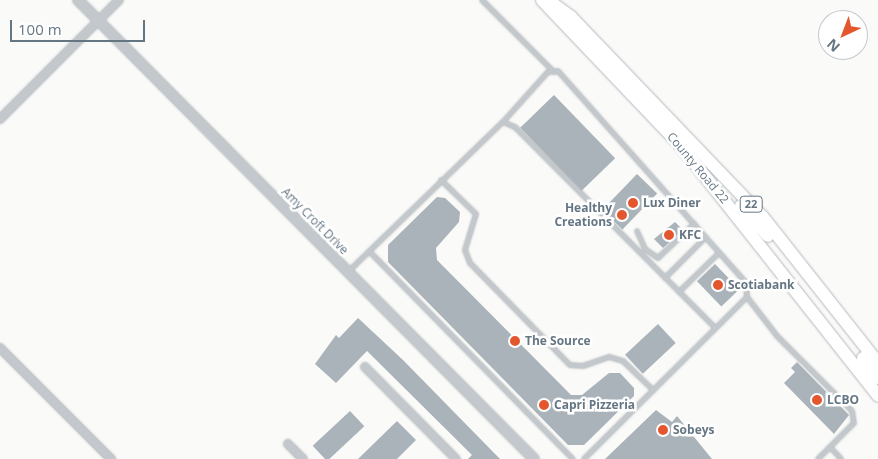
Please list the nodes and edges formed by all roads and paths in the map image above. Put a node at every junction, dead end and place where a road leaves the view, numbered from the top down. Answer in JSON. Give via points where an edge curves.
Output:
{"nodes":[{"id":1,"x":78,"y":0,"type":"edge"},
{"id":2,"x":119,"y":0,"type":"edge"},
{"id":3,"x":482,"y":0,"type":"edge"},
{"id":4,"x":542,"y":0,"type":"edge"},
{"id":5,"x":548,"y":0,"type":"edge"},
{"id":6,"x":98,"y":20,"type":"junction"},
{"id":7,"x":554,"y":72,"type":"junction"},
{"id":8,"x":0,"y":119,"type":"edge"},
{"id":9,"x":503,"y":122,"type":"junction"},
{"id":10,"x":681,"y":146,"type":"junction"},
{"id":11,"x":442,"y":180,"type":"junction"},
{"id":12,"x":694,"y":224,"type":"junction"},
{"id":13,"x":637,"y":231,"type":"dead end"},
{"id":14,"x":705,"y":238,"type":"junction"},
{"id":15,"x":370,"y":252,"type":"junction"},
{"id":16,"x":719,"y":253,"type":"junction"},
{"id":17,"x":348,"y":272,"type":"junction"},
{"id":18,"x":665,"y":278,"type":"junction"},
{"id":19,"x":679,"y":292,"type":"junction"},
{"id":20,"x":747,"y":297,"type":"junction"},
{"id":21,"x":715,"y":328,"type":"junction"},
{"id":22,"x":0,"y":348,"type":"edge"},
{"id":23,"x":878,"y":363,"type":"edge"},
{"id":24,"x":364,"y":367,"type":"dead end"},
{"id":25,"x":878,"y":378,"type":"edge"},
{"id":26,"x":653,"y":390,"type":"junction"},
{"id":27,"x":878,"y":395,"type":"edge"},
{"id":28,"x":288,"y":444,"type":"dead end"},
{"id":29,"x":830,"y":448,"type":"junction"},
{"id":30,"x":111,"y":459,"type":"edge"},
{"id":31,"x":302,"y":459,"type":"edge"},
{"id":32,"x":456,"y":459,"type":"edge"},
{"id":33,"x":534,"y":459,"type":"edge"},
{"id":34,"x":573,"y":459,"type":"edge"},
{"id":35,"x":584,"y":459,"type":"edge"},
{"id":36,"x":818,"y":459,"type":"edge"},
{"id":37,"x":841,"y":459,"type":"edge"}],
"edges":[{"from":1,"to":6,"type":"street","name":"Amy Croft Drive"},
{"from":2,"to":6,"type":"street"},
{"from":3,"to":7,"type":"lane"},
{"from":4,"to":10,"type":"main road","name":"County Road 22","number":"22"},
{"from":5,"to":23,"type":"main road","name":"County Road 22","number":"22","via":[[577,24],[762,216]]},
{"from":6,"to":8,"type":"street"},
{"from":6,"to":17,"type":"street","name":"Amy Croft Drive"},
{"from":7,"to":9,"type":"lane","via":[[548,72]]},
{"from":7,"to":12,"type":"lane"},
{"from":9,"to":11,"type":"lane"},
{"from":9,"to":18,"type":"lane","via":[[515,127]]},
{"from":10,"to":25,"type":"main road","via":[[766,233]]},
{"from":10,"to":27,"type":"main road","name":"County Road 22","number":"22"},
{"from":11,"to":15,"type":"lane"},
{"from":11,"to":26,"type":"lane","via":[[476,214],[466,250],[470,263],[570,365],[583,366],[609,357],[623,361]]},
{"from":12,"to":13,"type":"lane","via":[[658,258],[645,249]]},
{"from":12,"to":14,"type":"lane"},
{"from":14,"to":16,"type":"lane"},
{"from":14,"to":18,"type":"lane"},
{"from":15,"to":17,"type":"lane"},
{"from":15,"to":34,"type":"lane"},
{"from":16,"to":19,"type":"lane"},
{"from":16,"to":20,"type":"lane","via":[[746,283]]},
{"from":17,"to":33,"type":"street","name":"Amy Croft Drive"},
{"from":18,"to":19,"type":"lane"},
{"from":19,"to":21,"type":"lane"},
{"from":20,"to":21,"type":"lane"},
{"from":20,"to":29,"type":"lane","via":[[777,336],[852,411],[854,423]]},
{"from":21,"to":26,"type":"lane"},
{"from":22,"to":30,"type":"street"},
{"from":24,"to":32,"type":"street"},
{"from":26,"to":35,"type":"lane"},
{"from":28,"to":31,"type":"street"},
{"from":29,"to":36,"type":"lane"},
{"from":29,"to":37,"type":"lane"}]}
